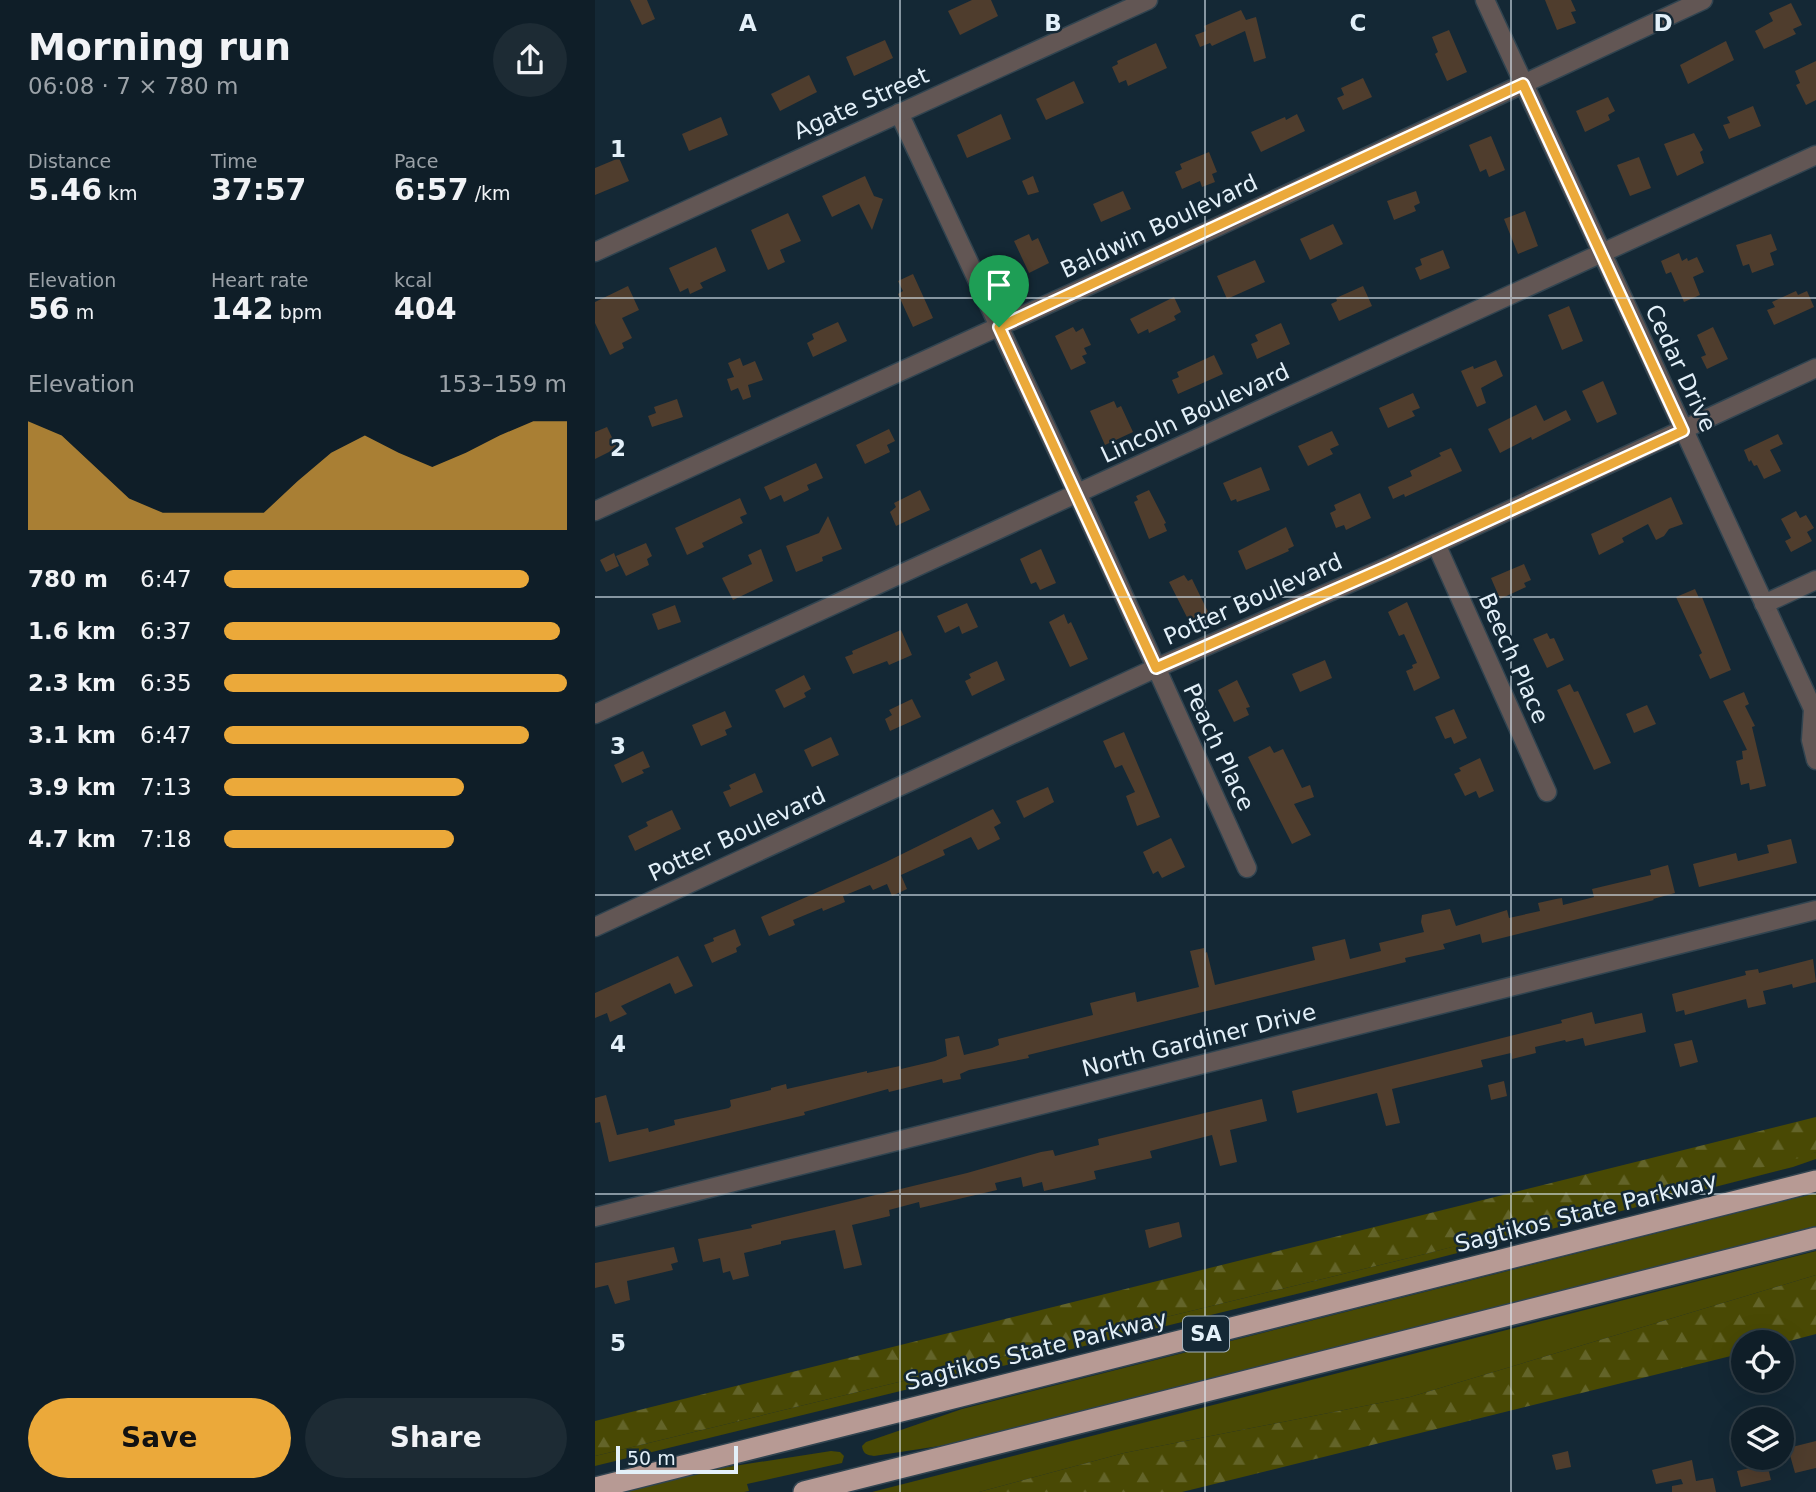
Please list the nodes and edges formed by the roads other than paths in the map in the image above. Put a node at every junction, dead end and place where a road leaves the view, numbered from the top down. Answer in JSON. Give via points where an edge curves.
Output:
{"nodes":[{"id":1,"x":1148,"y":0,"type":"edge"},
{"id":2,"x":1485,"y":0,"type":"edge"},
{"id":3,"x":1703,"y":0,"type":"edge"},
{"id":4,"x":1523,"y":84,"type":"junction"},
{"id":5,"x":899,"y":113,"type":"junction"},
{"id":6,"x":1816,"y":155,"type":"edge"},
{"id":7,"x":595,"y":252,"type":"edge"},
{"id":8,"x":1601,"y":254,"type":"junction"},
{"id":9,"x":999,"y":327,"type":"junction"},
{"id":10,"x":1816,"y":368,"type":"edge"},
{"id":11,"x":1683,"y":431,"type":"junction"},
{"id":12,"x":1078,"y":495,"type":"junction"},
{"id":13,"x":595,"y":511,"type":"edge"},
{"id":14,"x":1436,"y":544,"type":"junction"},
{"id":15,"x":1816,"y":580,"type":"edge"},
{"id":16,"x":1764,"y":604,"type":"junction"},
{"id":17,"x":1156,"y":668,"type":"junction"},
{"id":18,"x":595,"y":714,"type":"edge"},
{"id":19,"x":1816,"y":760,"type":"edge"},
{"id":20,"x":1547,"y":792,"type":"dead end"},
{"id":21,"x":1247,"y":868,"type":"dead end"},
{"id":22,"x":1816,"y":910,"type":"edge"},
{"id":23,"x":595,"y":927,"type":"edge"},
{"id":24,"x":1816,"y":1181,"type":"edge"},
{"id":25,"x":595,"y":1217,"type":"edge"},
{"id":26,"x":1816,"y":1237,"type":"edge"},
{"id":27,"x":595,"y":1488,"type":"edge"},
{"id":28,"x":804,"y":1492,"type":"edge"}],
"edges":[{"from":1,"to":5,"type":"street","name":"Agate Street"},
{"from":2,"to":4,"type":"street","name":"Cedar Drive"},
{"from":3,"to":4,"type":"street","name":"Baldwin Boulevard"},
{"from":4,"to":8,"type":"street","name":"Cedar Drive"},
{"from":4,"to":9,"type":"street","name":"Baldwin Boulevard"},
{"from":5,"to":7,"type":"street","name":"Agate Street"},
{"from":5,"to":9,"type":"street","name":"Peach Place"},
{"from":6,"to":8,"type":"street","name":"Lincoln Boulevard"},
{"from":8,"to":11,"type":"street","name":"Cedar Drive"},
{"from":8,"to":12,"type":"street","name":"Lincoln Boulevard"},
{"from":9,"to":12,"type":"street","name":"Peach Place"},
{"from":9,"to":13,"type":"street","name":"Baldwin Boulevard"},
{"from":10,"to":11,"type":"street","name":"Potter Boulevard"},
{"from":11,"to":14,"type":"street","name":"Potter Boulevard"},
{"from":11,"to":16,"type":"street","name":"Cedar Drive"},
{"from":12,"to":17,"type":"street","name":"Peach Place"},
{"from":12,"to":18,"type":"street","name":"Lincoln Boulevard"},
{"from":14,"to":17,"type":"street","name":"Potter Boulevard"},
{"from":14,"to":20,"type":"street","name":"Beech Place"},
{"from":15,"to":16,"type":"street"},
{"from":16,"to":19,"type":"street","name":"Cedar Drive","via":[[1813,709],[1811,740]]},
{"from":17,"to":21,"type":"street","name":"Peach Place"},
{"from":17,"to":23,"type":"street","name":"Potter Boulevard"},
{"from":22,"to":25,"type":"street","name":"North Gardiner Drive"},
{"from":24,"to":27,"type":"highway","name":"Sagtikos State Parkway","number":"SA"},
{"from":26,"to":28,"type":"highway","number":"SA"}]}
